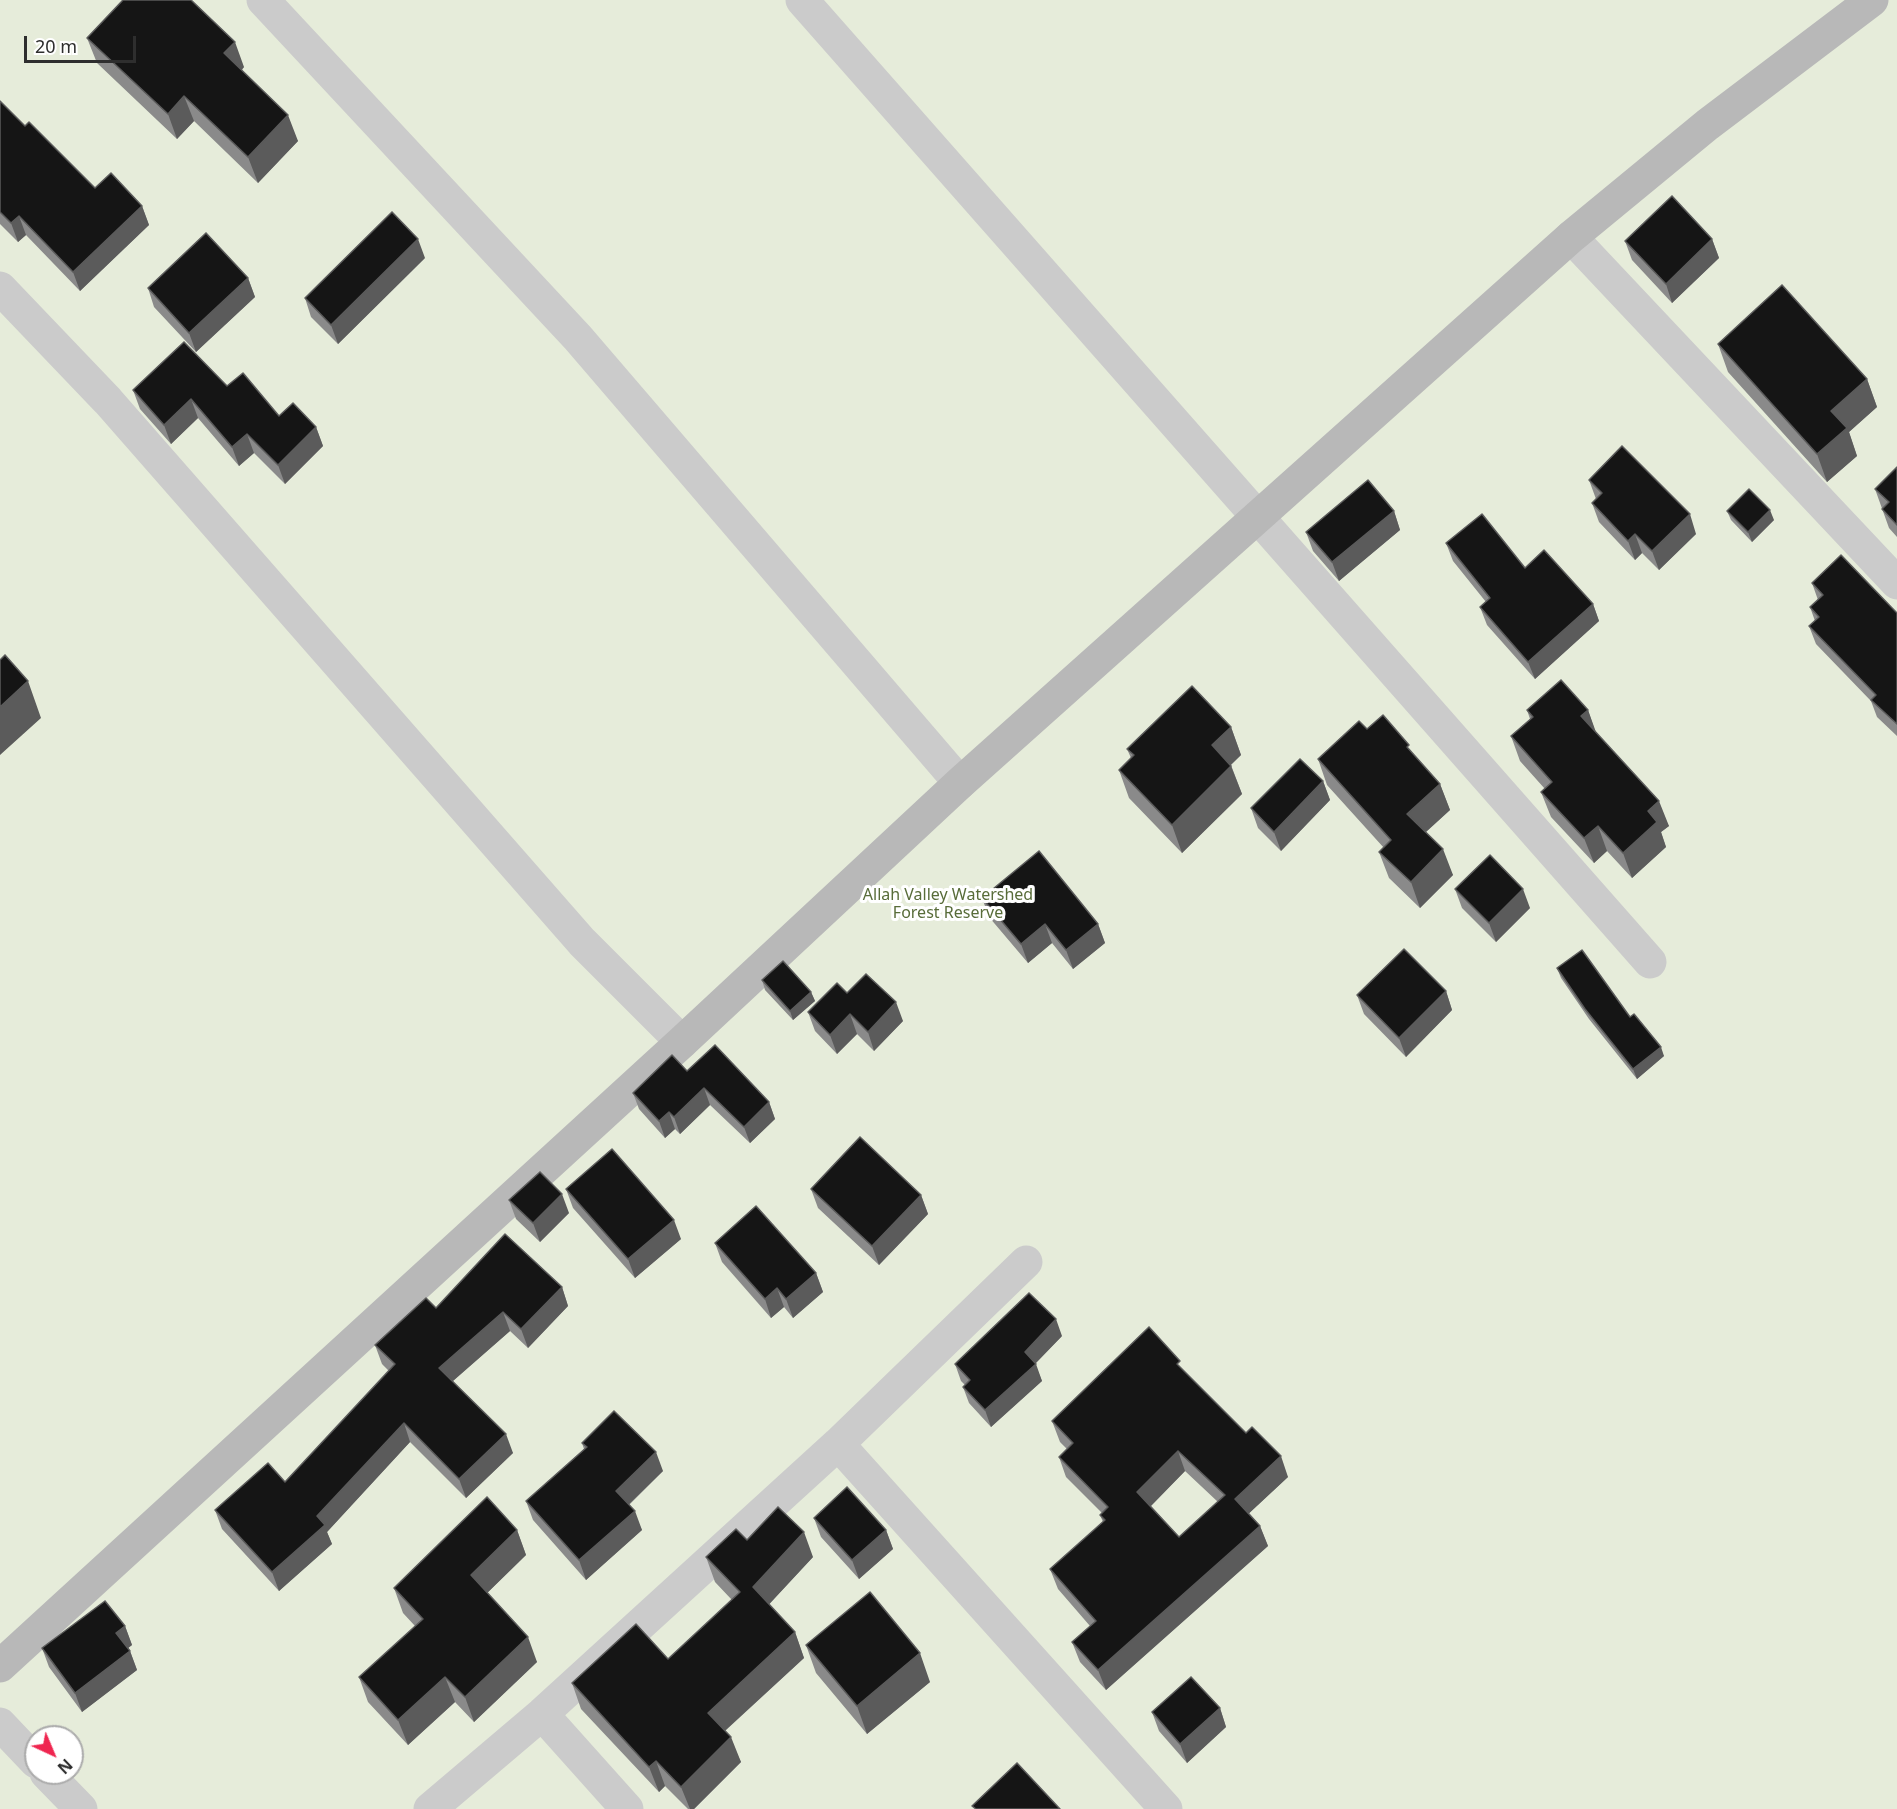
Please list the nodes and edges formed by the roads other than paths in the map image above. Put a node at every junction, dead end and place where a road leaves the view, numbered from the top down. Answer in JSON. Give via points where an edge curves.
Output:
{"nodes":[{"id":1,"x":263,"y":0,"type":"edge"},
{"id":2,"x":802,"y":0,"type":"edge"},
{"id":3,"x":1872,"y":0,"type":"edge"},
{"id":4,"x":1571,"y":237,"type":"junction"},
{"id":5,"x":0,"y":288,"type":"edge"},
{"id":6,"x":1257,"y":517,"type":"junction"},
{"id":7,"x":1897,"y":583,"type":"edge"},
{"id":8,"x":960,"y":783,"type":"junction"},
{"id":9,"x":1650,"y":962,"type":"dead end"},
{"id":10,"x":682,"y":1042,"type":"junction"},
{"id":11,"x":1026,"y":1262,"type":"dead end"},
{"id":12,"x":838,"y":1444,"type":"junction"},
{"id":13,"x":0,"y":1666,"type":"edge"},
{"id":14,"x":542,"y":1714,"type":"junction"},
{"id":15,"x":0,"y":1724,"type":"edge"},
{"id":16,"x":24,"y":1749,"type":"edge"},
{"id":17,"x":58,"y":1785,"type":"edge"},
{"id":18,"x":81,"y":1809,"type":"edge"},
{"id":19,"x":430,"y":1809,"type":"edge"},
{"id":20,"x":627,"y":1809,"type":"edge"},
{"id":21,"x":1166,"y":1809,"type":"edge"}],
"edges":[{"from":1,"to":8,"type":"street","via":[[578,338]]},
{"from":2,"to":6,"type":"street"},
{"from":3,"to":4,"type":"street","via":[[1707,125]]},
{"from":4,"to":6,"type":"street"},
{"from":4,"to":7,"type":"street"},
{"from":5,"to":10,"type":"street","via":[[108,401],[582,942]]},
{"from":6,"to":8,"type":"street"},
{"from":6,"to":9,"type":"street"},
{"from":8,"to":10,"type":"street"},
{"from":10,"to":13,"type":"street"},
{"from":11,"to":12,"type":"street"},
{"from":12,"to":14,"type":"street"},
{"from":12,"to":21,"type":"street"},
{"from":14,"to":19,"type":"street"},
{"from":14,"to":20,"type":"street"},
{"from":15,"to":16,"type":"street"},
{"from":17,"to":18,"type":"street"}]}
